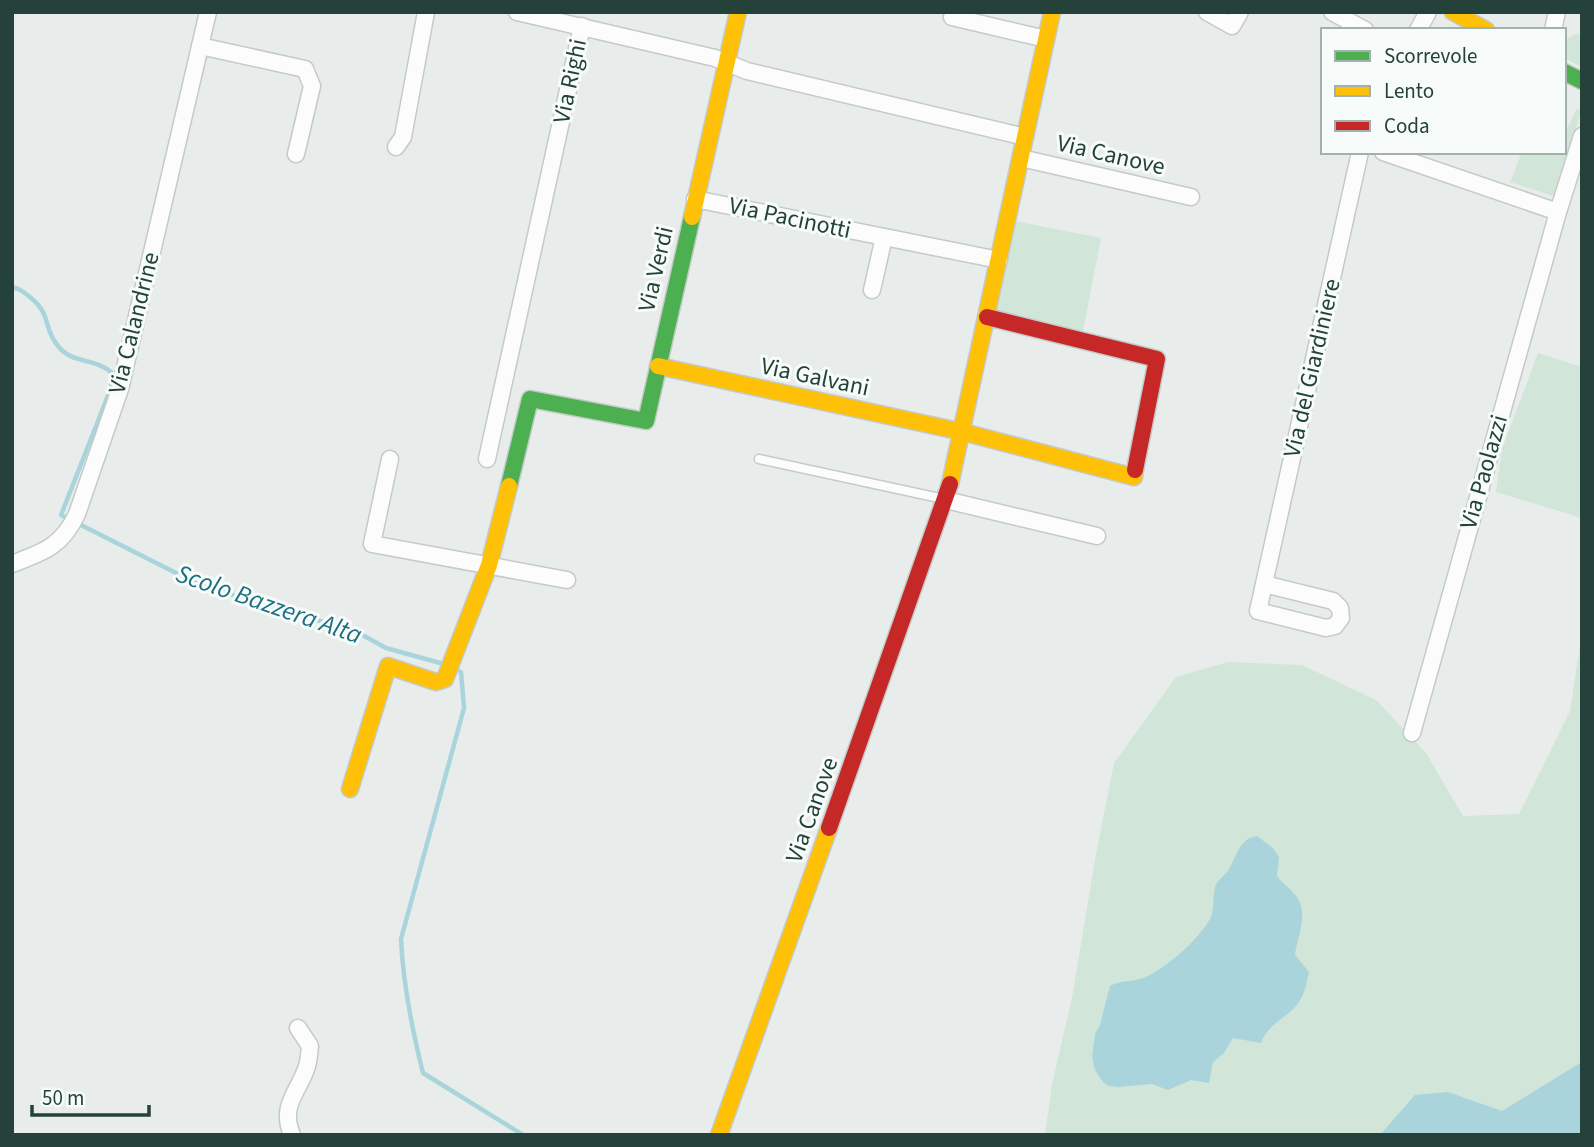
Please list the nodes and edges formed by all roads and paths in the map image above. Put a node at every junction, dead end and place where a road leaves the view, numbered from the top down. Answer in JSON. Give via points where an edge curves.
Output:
{"nodes":[{"id":1,"x":208,"y":12,"type":"edge"},
{"id":2,"x":426,"y":12,"type":"edge"},
{"id":3,"x":517,"y":12,"type":"edge"},
{"id":4,"x":738,"y":12,"type":"edge"},
{"id":5,"x":1052,"y":12,"type":"edge"},
{"id":6,"x":1207,"y":12,"type":"edge"},
{"id":7,"x":1240,"y":12,"type":"edge"},
{"id":8,"x":1332,"y":12,"type":"edge"},
{"id":9,"x":1428,"y":12,"type":"edge"},
{"id":10,"x":1453,"y":12,"type":"edge"},
{"id":11,"x":952,"y":17,"type":"dead end"},
{"id":12,"x":582,"y":26,"type":"junction"},
{"id":13,"x":1361,"y":28,"type":"edge"},
{"id":14,"x":1419,"y":28,"type":"edge"},
{"id":15,"x":1482,"y":28,"type":"edge"},
{"id":16,"x":1046,"y":39,"type":"junction"},
{"id":17,"x":200,"y":46,"type":"junction"},
{"id":18,"x":727,"y":63,"type":"junction"},
{"id":19,"x":1566,"y":73,"type":"edge"},
{"id":20,"x":1582,"y":81,"type":"edge"},
{"id":21,"x":1582,"y":136,"type":"edge"},
{"id":22,"x":1025,"y":137,"type":"junction"},
{"id":23,"x":396,"y":147,"type":"dead end"},
{"id":24,"x":296,"y":154,"type":"dead end"},
{"id":25,"x":1360,"y":154,"type":"edge"},
{"id":26,"x":1389,"y":154,"type":"edge"},
{"id":27,"x":1021,"y":158,"type":"junction"},
{"id":28,"x":1191,"y":197,"type":"dead end"},
{"id":29,"x":695,"y":199,"type":"junction"},
{"id":30,"x":1558,"y":212,"type":"junction"},
{"id":31,"x":884,"y":237,"type":"junction"},
{"id":32,"x":999,"y":260,"type":"junction"},
{"id":33,"x":872,"y":290,"type":"dead end"},
{"id":34,"x":987,"y":317,"type":"junction"},
{"id":35,"x":658,"y":366,"type":"junction"},
{"id":36,"x":502,"y":393,"type":"junction"},
{"id":37,"x":530,"y":399,"type":"junction"},
{"id":38,"x":963,"y":432,"type":"junction"},
{"id":39,"x":390,"y":459,"type":"dead end"},
{"id":40,"x":487,"y":459,"type":"dead end"},
{"id":41,"x":759,"y":459,"type":"dead end"},
{"id":42,"x":946,"y":500,"type":"junction"},
{"id":43,"x":1097,"y":536,"type":"dead end"},
{"id":44,"x":12,"y":564,"type":"edge"},
{"id":45,"x":489,"y":565,"type":"junction"},
{"id":46,"x":568,"y":580,"type":"dead end"},
{"id":47,"x":1264,"y":584,"type":"junction"},
{"id":48,"x":1412,"y":733,"type":"dead end"},
{"id":49,"x":350,"y":789,"type":"dead end"},
{"id":50,"x":298,"y":1028,"type":"dead end"},
{"id":51,"x":292,"y":1135,"type":"edge"},
{"id":52,"x":719,"y":1135,"type":"edge"}],
"edges":[{"from":1,"to":17,"type":"street","name":"Via Calandrine"},
{"from":2,"to":23,"type":"street","via":[[403,137]]},
{"from":3,"to":12,"type":"street"},
{"from":4,"to":18,"type":"street","name":"Via Verdi"},
{"from":5,"to":16,"type":"street","name":"Via Canove"},
{"from":6,"to":7,"type":"street","via":[[1232,26]]},
{"from":8,"to":13,"type":"street"},
{"from":9,"to":14,"type":"street"},
{"from":10,"to":15,"type":"street"},
{"from":11,"to":16,"type":"street"},
{"from":12,"to":18,"type":"street","name":"Via Righi"},
{"from":12,"to":36,"type":"street","name":"Via Righi"},
{"from":16,"to":22,"type":"street","name":"Via Canove"},
{"from":17,"to":24,"type":"street","via":[[305,69],[312,86]]},
{"from":17,"to":44,"type":"street","name":"Via Calandrine","via":[[120,389],[74,522],[52,548]]},
{"from":18,"to":22,"type":"street","name":"Via Righi"},
{"from":18,"to":29,"type":"street","name":"Via Verdi"},
{"from":19,"to":20,"type":"street"},
{"from":21,"to":30,"type":"street","name":"Via Paolazzi"},
{"from":22,"to":27,"type":"street","name":"Via Canove"},
{"from":25,"to":47,"type":"street","name":"Via del Giardiniere"},
{"from":26,"to":30,"type":"street"},
{"from":27,"to":28,"type":"street","name":"Via Canove"},
{"from":27,"to":32,"type":"street","name":"Via Canove"},
{"from":29,"to":31,"type":"street","name":"Via Pacinotti"},
{"from":29,"to":35,"type":"street","name":"Via Verdi"},
{"from":30,"to":48,"type":"street","name":"Via Paolazzi"},
{"from":31,"to":32,"type":"street","name":"Via Pacinotti"},
{"from":31,"to":33,"type":"street","name":"Via Pacinotti"},
{"from":32,"to":34,"type":"street","name":"Via Canove"},
{"from":34,"to":38,"type":"street","name":"Via Canove"},
{"from":34,"to":38,"type":"street","via":[[1157,359],[1134,477]]},
{"from":35,"to":37,"type":"street","name":"Via Verdi","via":[[646,421]]},
{"from":35,"to":38,"type":"street","name":"Via Galvani"},
{"from":36,"to":37,"type":"street","name":"Via Verdi"},
{"from":36,"to":40,"type":"street","name":"Via Righi"},
{"from":37,"to":45,"type":"street"},
{"from":38,"to":42,"type":"street","name":"Via Canove"},
{"from":39,"to":45,"type":"street","via":[[372,544]]},
{"from":41,"to":42,"type":"lane"},
{"from":42,"to":43,"type":"street"},
{"from":42,"to":52,"type":"street","name":"Via Canove"},
{"from":45,"to":46,"type":"street"},
{"from":45,"to":49,"type":"street","via":[[445,679],[436,682],[388,666]]},
{"from":47,"to":47,"type":"street","name":"Via del Giardiniere","via":[[1333,601],[1340,608],[1340,618],[1335,626],[1325,628],[1258,611]]},
{"from":50,"to":51,"type":"street","via":[[310,1046],[307,1068],[289,1102]]}]}
